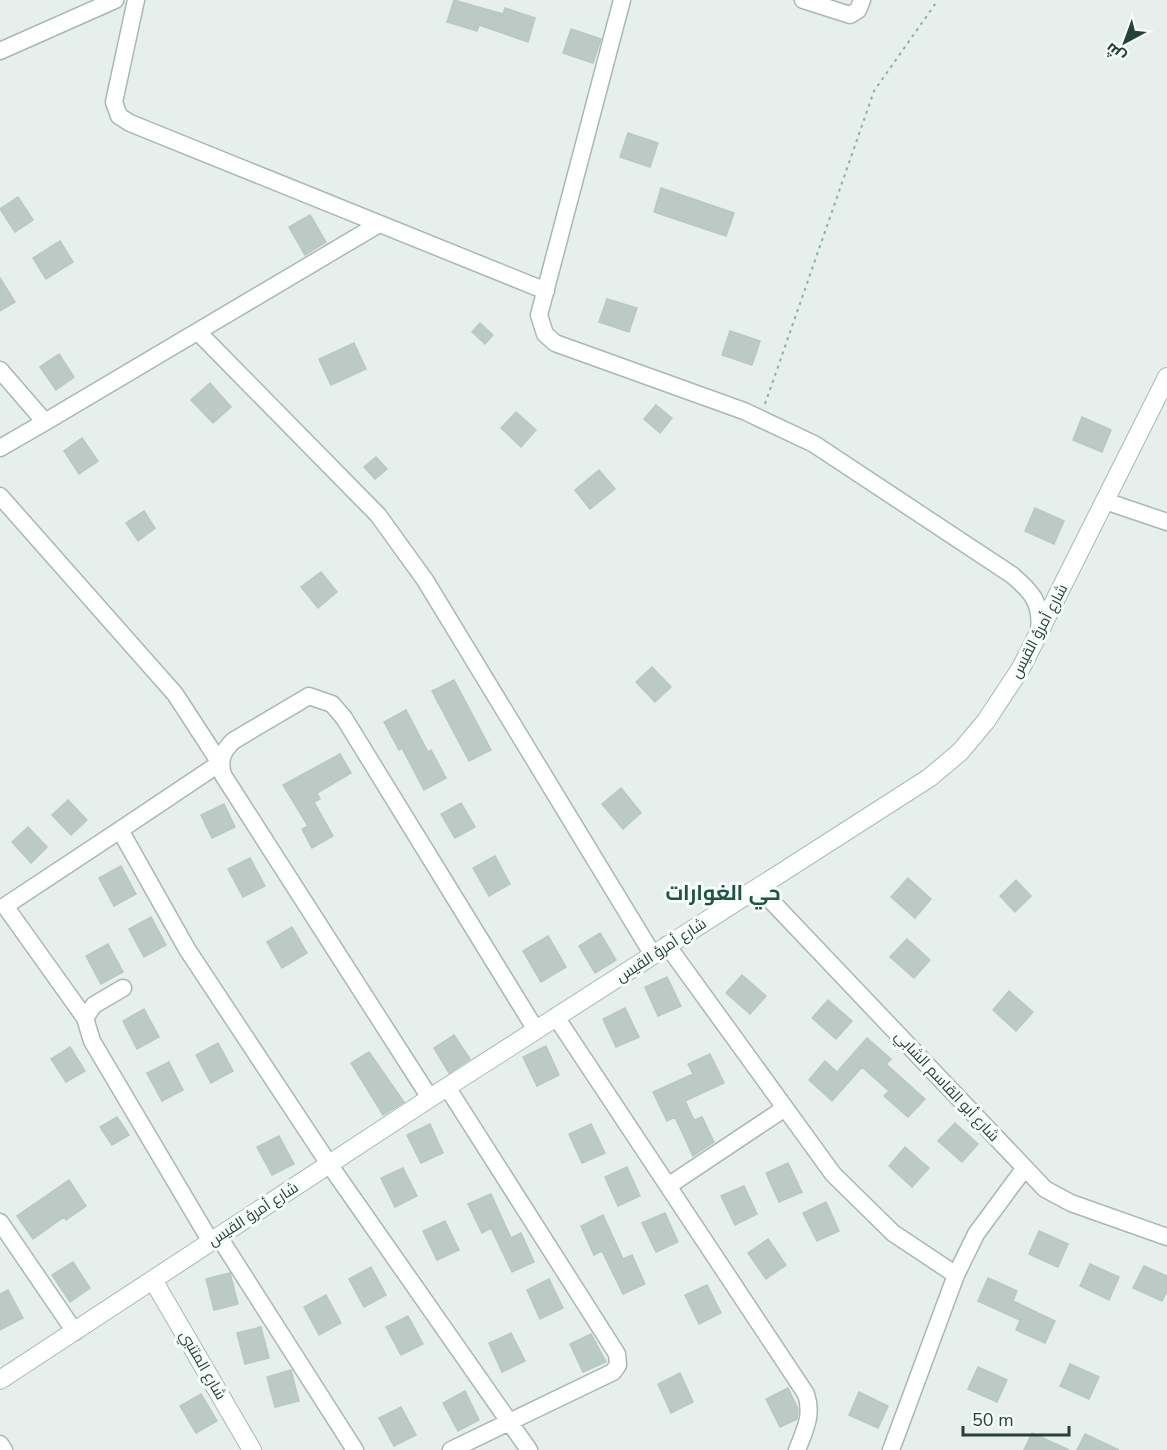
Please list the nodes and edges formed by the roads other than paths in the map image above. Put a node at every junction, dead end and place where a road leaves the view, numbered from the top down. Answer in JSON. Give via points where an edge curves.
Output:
{"nodes":[{"id":1,"x":114,"y":0,"type":"edge"},
{"id":2,"x":136,"y":0,"type":"edge"},
{"id":3,"x":622,"y":0,"type":"edge"},
{"id":4,"x":803,"y":0,"type":"edge"},
{"id":5,"x":862,"y":0,"type":"edge"},
{"id":6,"x":0,"y":51,"type":"edge"},
{"id":7,"x":380,"y":224,"type":"junction"},
{"id":8,"x":546,"y":291,"type":"junction"},
{"id":9,"x":198,"y":333,"type":"junction"},
{"id":10,"x":0,"y":370,"type":"edge"},
{"id":11,"x":1167,"y":377,"type":"edge"},
{"id":12,"x":45,"y":422,"type":"junction"},
{"id":13,"x":0,"y":448,"type":"edge"},
{"id":14,"x":0,"y":496,"type":"edge"},
{"id":15,"x":1105,"y":501,"type":"junction"},
{"id":16,"x":1167,"y":522,"type":"edge"},
{"id":17,"x":1039,"y":634,"type":"junction"},
{"id":18,"x":220,"y":763,"type":"junction"},
{"id":19,"x":120,"y":830,"type":"junction"},
{"id":20,"x":758,"y":886,"type":"junction"},
{"id":21,"x":3,"y":908,"type":"edge"},
{"id":22,"x":660,"y":950,"type":"junction"},
{"id":23,"x":123,"y":988,"type":"dead end"},
{"id":24,"x":556,"y":1017,"type":"junction"},
{"id":25,"x":85,"y":1018,"type":"junction"},
{"id":26,"x":536,"y":1030,"type":"junction"},
{"id":27,"x":447,"y":1087,"type":"junction"},
{"id":28,"x":430,"y":1098,"type":"junction"},
{"id":29,"x":785,"y":1108,"type":"junction"},
{"id":30,"x":329,"y":1164,"type":"junction"},
{"id":31,"x":1024,"y":1169,"type":"junction"},
{"id":32,"x":668,"y":1186,"type":"junction"},
{"id":33,"x":0,"y":1222,"type":"edge"},
{"id":34,"x":1167,"y":1237,"type":"edge"},
{"id":35,"x":215,"y":1239,"type":"junction"},
{"id":36,"x":956,"y":1275,"type":"junction"},
{"id":37,"x":153,"y":1280,"type":"junction"},
{"id":38,"x":75,"y":1332,"type":"junction"},
{"id":39,"x":0,"y":1380,"type":"edge"},
{"id":40,"x":510,"y":1422,"type":"junction"},
{"id":41,"x":0,"y":1444,"type":"edge"},
{"id":42,"x":4,"y":1450,"type":"edge"},
{"id":43,"x":252,"y":1450,"type":"edge"},
{"id":44,"x":355,"y":1450,"type":"edge"},
{"id":45,"x":451,"y":1450,"type":"edge"},
{"id":46,"x":529,"y":1450,"type":"edge"},
{"id":47,"x":796,"y":1450,"type":"edge"},
{"id":48,"x":891,"y":1450,"type":"edge"}],
"edges":[{"from":1,"to":6,"type":"street"},
{"from":2,"to":7,"type":"street","via":[[114,102],[119,116]]},
{"from":3,"to":8,"type":"street"},
{"from":4,"to":5,"type":"street","via":[[850,15],[858,10]]},
{"from":7,"to":8,"type":"street"},
{"from":7,"to":9,"type":"street"},
{"from":8,"to":17,"type":"street","via":[[539,315],[545,334],[555,343],[760,418],[814,444],[1033,592],[1041,612]]},
{"from":9,"to":12,"type":"street"},
{"from":9,"to":22,"type":"street","via":[[378,515],[425,580]]},
{"from":10,"to":12,"type":"street"},
{"from":11,"to":15,"type":"street","name":"شارع أمرؤ القيس"},
{"from":12,"to":13,"type":"street"},
{"from":14,"to":18,"type":"street","via":[[175,694]]},
{"from":15,"to":16,"type":"street"},
{"from":15,"to":17,"type":"street","name":"شارع أمرؤ القيس"},
{"from":17,"to":20,"type":"street","name":"شارع أمرؤ القيس","via":[[986,721],[960,752],[929,778]]},
{"from":18,"to":19,"type":"street"},
{"from":18,"to":26,"type":"street","via":[[233,741],[309,696],[332,704]]},
{"from":18,"to":28,"type":"street","via":[[227,781]]},
{"from":19,"to":21,"type":"street"},
{"from":19,"to":30,"type":"street","via":[[187,949]]},
{"from":20,"to":22,"type":"street","name":"شارع أمرؤ القيس"},
{"from":20,"to":31,"type":"street","name":"شارع أبو القاسم الشابي"},
{"from":21,"to":25,"type":"street"},
{"from":22,"to":24,"type":"street","name":"شارع أمرؤ القيس"},
{"from":22,"to":29,"type":"street"},
{"from":23,"to":25,"type":"street","via":[[94,1005]]},
{"from":24,"to":26,"type":"street","name":"شارع أمرؤ القيس"},
{"from":24,"to":32,"type":"street"},
{"from":25,"to":35,"type":"street","via":[[92,1041]]},
{"from":26,"to":27,"type":"street","name":"شارع أمرؤ القيس"},
{"from":27,"to":28,"type":"street","name":"شارع أمرؤ القيس"},
{"from":27,"to":40,"type":"street","via":[[617,1354],[618,1365],[613,1372]]},
{"from":28,"to":30,"type":"street","name":"شارع أمرؤ القيس"},
{"from":29,"to":32,"type":"street"},
{"from":29,"to":36,"type":"street","via":[[834,1174],[893,1233]]},
{"from":30,"to":35,"type":"street","name":"شارع أمرؤ القيس"},
{"from":30,"to":40,"type":"street"},
{"from":31,"to":34,"type":"street","name":"شارع أبو القاسم الشابي","via":[[1045,1189],[1071,1203]]},
{"from":31,"to":36,"type":"street","via":[[976,1234]]},
{"from":32,"to":47,"type":"street","via":[[806,1394],[809,1420]]},
{"from":33,"to":38,"type":"street"},
{"from":35,"to":37,"type":"street","name":"شارع أمرؤ القيس"},
{"from":35,"to":44,"type":"street"},
{"from":36,"to":48,"type":"street"},
{"from":37,"to":38,"type":"street","name":"شارع أمرؤ القيس"},
{"from":37,"to":43,"type":"street","name":"شارع المتنبي"},
{"from":38,"to":39,"type":"street","name":"شارع أمرؤ القيس"},
{"from":40,"to":45,"type":"street"},
{"from":40,"to":46,"type":"street"},
{"from":41,"to":42,"type":"street"}]}
